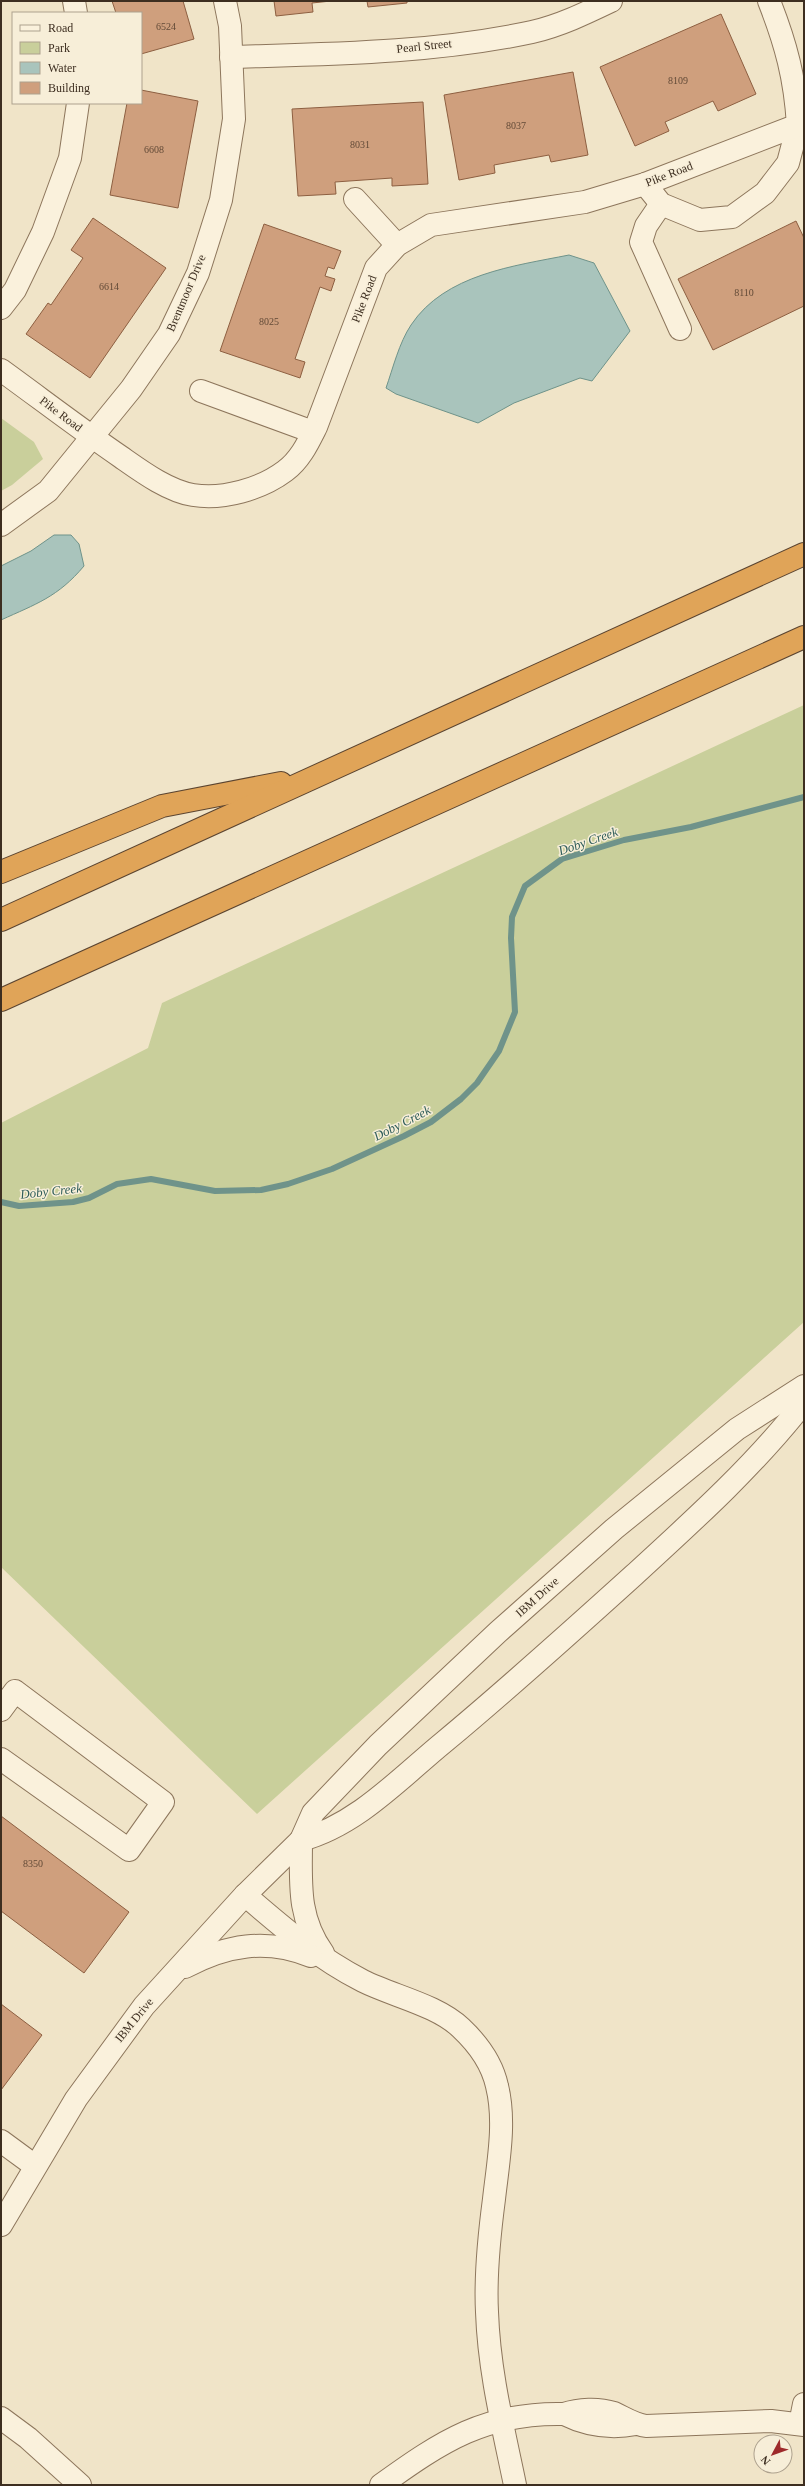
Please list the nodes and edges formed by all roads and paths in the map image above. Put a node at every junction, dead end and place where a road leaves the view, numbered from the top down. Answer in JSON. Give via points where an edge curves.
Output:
{"nodes":[{"id":1,"x":74,"y":1,"type":"edge"},
{"id":2,"x":225,"y":1,"type":"edge"},
{"id":3,"x":611,"y":1,"type":"edge"},
{"id":4,"x":769,"y":1,"type":"edge"},
{"id":5,"x":76,"y":12,"type":"edge"},
{"id":6,"x":231,"y":57,"type":"junction"},
{"id":7,"x":78,"y":104,"type":"edge"},
{"id":8,"x":798,"y":125,"type":"junction"},
{"id":9,"x":645,"y":184,"type":"junction"},
{"id":10,"x":355,"y":199,"type":"dead end"},
{"id":11,"x":661,"y":204,"type":"junction"},
{"id":12,"x":397,"y":245,"type":"junction"},
{"id":13,"x":1,"y":308,"type":"edge"},
{"id":14,"x":680,"y":329,"type":"dead end"},
{"id":15,"x":1,"y":370,"type":"edge"},
{"id":16,"x":201,"y":392,"type":"dead end"},
{"id":17,"x":313,"y":432,"type":"junction"},
{"id":18,"x":92,"y":437,"type":"junction"},
{"id":19,"x":1,"y":525,"type":"edge"},
{"id":20,"x":804,"y":554,"type":"edge"},
{"id":21,"x":804,"y":637,"type":"edge"},
{"id":22,"x":317,"y":776,"type":"junction"},
{"id":23,"x":1,"y":872,"type":"edge"},
{"id":24,"x":1,"y":920,"type":"edge"},
{"id":25,"x":1,"y":1000,"type":"edge"},
{"id":26,"x":804,"y":1386,"type":"edge"},
{"id":27,"x":804,"y":1402,"type":"edge"},
{"id":28,"x":1,"y":1710,"type":"edge"},
{"id":29,"x":1,"y":1759,"type":"edge"},
{"id":30,"x":301,"y":1840,"type":"junction"},
{"id":31,"x":245,"y":1895,"type":"junction"},
{"id":32,"x":335,"y":1966,"type":"junction"},
{"id":33,"x":170,"y":1977,"type":"junction"},
{"id":34,"x":1,"y":2142,"type":"edge"},
{"id":35,"x":35,"y":2166,"type":"junction"},
{"id":36,"x":1,"y":2225,"type":"edge"},
{"id":37,"x":803,"y":2418,"type":"edge"},
{"id":38,"x":2,"y":2419,"type":"edge"},
{"id":39,"x":502,"y":2421,"type":"junction"},
{"id":40,"x":80,"y":2485,"type":"edge"},
{"id":41,"x":381,"y":2485,"type":"edge"},
{"id":42,"x":515,"y":2485,"type":"edge"}],
"edges":[{"from":1,"to":5,"type":"street"},
{"from":2,"to":6,"type":"street","name":"Brentmoor Drive","via":[[230,26]]},
{"from":3,"to":6,"type":"street","name":"Pearl Street","via":[[533,32],[417,49]]},
{"from":4,"to":8,"type":"street","via":[[786,45],[796,92]]},
{"from":6,"to":18,"type":"street","name":"Brentmoor Drive","via":[[234,119],[220,200],[198,273],[170,334],[131,389]]},
{"from":7,"to":13,"type":"street","via":[[70,158],[43,232],[15,290]]},
{"from":8,"to":9,"type":"street","name":"Pike Road"},
{"from":8,"to":11,"type":"street","via":[[788,163],[765,192],[732,217],[700,220]]},
{"from":9,"to":11,"type":"street"},
{"from":9,"to":12,"type":"street","name":"Pike Road","via":[[585,202],[431,225]]},
{"from":10,"to":12,"type":"street"},
{"from":11,"to":14,"type":"street","via":[[646,226],[641,242]]},
{"from":12,"to":17,"type":"street","name":"Pike Road","via":[[376,268]]},
{"from":15,"to":18,"type":"street","name":"Pike Road"},
{"from":16,"to":17,"type":"street"},
{"from":17,"to":18,"type":"street","name":"Pike Road","via":[[305,449],[286,471],[257,487],[224,494],[193,495],[154,480]]},
{"from":18,"to":19,"type":"street","name":"Brentmoor Drive","via":[[48,491]]},
{"from":20,"to":22,"type":"highway"},
{"from":21,"to":25,"type":"highway"},
{"from":22,"to":23,"type":"highway","via":[[162,806]]},
{"from":22,"to":24,"type":"highway"},
{"from":26,"to":30,"type":"street","name":"IBM Drive","via":[[764,1410],[694,1463],[552,1583],[378,1745],[313,1813]]},
{"from":27,"to":30,"type":"street","name":"IBM Drive","via":[[768,1444],[670,1541],[494,1700],[346,1821],[316,1836]]},
{"from":28,"to":29,"type":"street","via":[[15,1691],[163,1802],[129,1850]]},
{"from":30,"to":31,"type":"street","name":"IBM Drive"},
{"from":30,"to":32,"type":"street","via":[[305,1921],[317,1945]]},
{"from":31,"to":32,"type":"street","via":[[293,1936]]},
{"from":31,"to":33,"type":"street","name":"IBM Drive"},
{"from":32,"to":33,"type":"street","via":[[284,1947],[258,1944],[219,1951]]},
{"from":32,"to":39,"type":"street","via":[[387,1993],[434,2010],[453,2021],[479,2048],[493,2073],[501,2113],[487,2250],[486,2311],[492,2376]]},
{"from":33,"to":35,"type":"street","name":"IBM Drive","via":[[111,2048]]},
{"from":34,"to":35,"type":"street"},
{"from":35,"to":36,"type":"street","name":"IBM Drive"},
{"from":37,"to":39,"type":"street","via":[[771,2422],[636,2424],[606,2411],[581,2410],[564,2414],[527,2414]]},
{"from":38,"to":40,"type":"street"},
{"from":39,"to":41,"type":"street","via":[[468,2430],[445,2440]]},
{"from":39,"to":42,"type":"street"}]}
